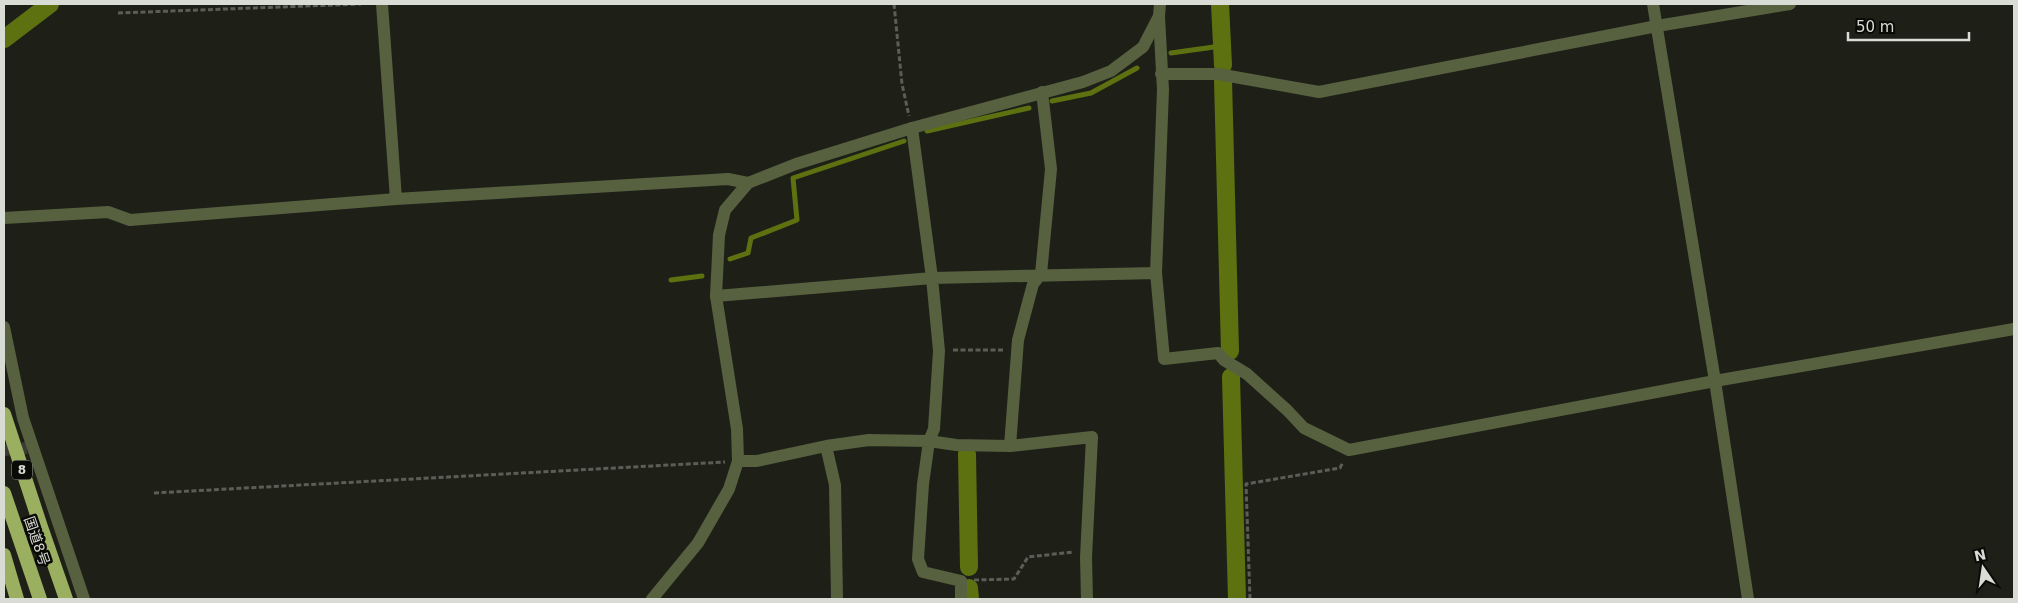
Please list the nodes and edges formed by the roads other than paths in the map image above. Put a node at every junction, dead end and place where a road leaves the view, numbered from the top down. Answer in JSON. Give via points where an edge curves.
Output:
{"nodes":[{"id":1,"x":382,"y":4,"type":"edge"},
{"id":2,"x":1654,"y":4,"type":"edge"},
{"id":3,"x":1790,"y":4,"type":"edge"},
{"id":4,"x":1160,"y":10,"type":"edge"},
{"id":5,"x":1657,"y":26,"type":"junction"},
{"id":6,"x":1161,"y":74,"type":"junction"},
{"id":7,"x":1042,"y":92,"type":"junction"},
{"id":8,"x":912,"y":128,"type":"junction"},
{"id":9,"x":748,"y":183,"type":"junction"},
{"id":10,"x":396,"y":199,"type":"junction"},
{"id":11,"x":4,"y":218,"type":"edge"},
{"id":12,"x":1156,"y":273,"type":"junction"},
{"id":13,"x":1042,"y":274,"type":"junction"},
{"id":14,"x":932,"y":278,"type":"junction"},
{"id":15,"x":716,"y":296,"type":"junction"},
{"id":16,"x":4,"y":327,"type":"edge"},
{"id":17,"x":2014,"y":329,"type":"edge"},
{"id":18,"x":1716,"y":381,"type":"junction"},
{"id":19,"x":4,"y":414,"type":"edge"},
{"id":20,"x":929,"y":441,"type":"junction"},
{"id":21,"x":826,"y":446,"type":"junction"},
{"id":22,"x":1010,"y":446,"type":"junction"},
{"id":23,"x":738,"y":461,"type":"junction"},
{"id":24,"x":4,"y":493,"type":"edge"},
{"id":25,"x":4,"y":555,"type":"edge"},
{"id":26,"x":17,"y":599,"type":"edge"},
{"id":27,"x":40,"y":599,"type":"edge"},
{"id":28,"x":66,"y":599,"type":"edge"},
{"id":29,"x":84,"y":599,"type":"edge"},
{"id":30,"x":652,"y":599,"type":"edge"},
{"id":31,"x":837,"y":599,"type":"edge"},
{"id":32,"x":961,"y":599,"type":"edge"},
{"id":33,"x":1087,"y":599,"type":"edge"},
{"id":34,"x":1748,"y":599,"type":"edge"}],
"edges":[{"from":1,"to":10,"type":"street"},
{"from":2,"to":5,"type":"street"},
{"from":3,"to":5,"type":"street"},
{"from":4,"to":6,"type":"street"},
{"from":4,"to":7,"type":"street","via":[[1143,47],[1111,71]]},
{"from":5,"to":6,"type":"street","via":[[1319,92],[1218,74]]},
{"from":5,"to":18,"type":"street"},
{"from":6,"to":12,"type":"street"},
{"from":7,"to":8,"type":"street"},
{"from":7,"to":13,"type":"street","via":[[1051,169]]},
{"from":8,"to":9,"type":"street","via":[[796,164]]},
{"from":8,"to":14,"type":"street"},
{"from":9,"to":10,"type":"street","via":[[728,179]]},
{"from":9,"to":15,"type":"street","via":[[725,210],[719,235]]},
{"from":10,"to":11,"type":"street","via":[[130,220],[108,212]]},
{"from":12,"to":13,"type":"street"},
{"from":12,"to":18,"type":"street","via":[[1164,359],[1218,353],[1247,374],[1304,428],[1349,450]]},
{"from":13,"to":14,"type":"street"},
{"from":13,"to":22,"type":"street","via":[[1032,284],[1018,340]]},
{"from":14,"to":15,"type":"street"},
{"from":14,"to":20,"type":"street","via":[[940,351],[934,429]]},
{"from":15,"to":23,"type":"street"},
{"from":16,"to":29,"type":"street","via":[[30,448]]},
{"from":17,"to":18,"type":"street"},
{"from":18,"to":34,"type":"street"},
{"from":19,"to":28,"type":"highway","number":"8"},
{"from":20,"to":21,"type":"street","via":[[870,440]]},
{"from":20,"to":22,"type":"street"},
{"from":20,"to":32,"type":"street","via":[[922,484],[918,560],[923,572],[961,581]]},
{"from":21,"to":23,"type":"street","via":[[757,461]]},
{"from":21,"to":31,"type":"street","via":[[835,485]]},
{"from":22,"to":33,"type":"street","via":[[1092,437]]},
{"from":23,"to":30,"type":"street","via":[[729,489],[698,542]]},
{"from":24,"to":27,"type":"highway","name":"国道8号","number":"8"},
{"from":25,"to":26,"type":"highway"}]}
